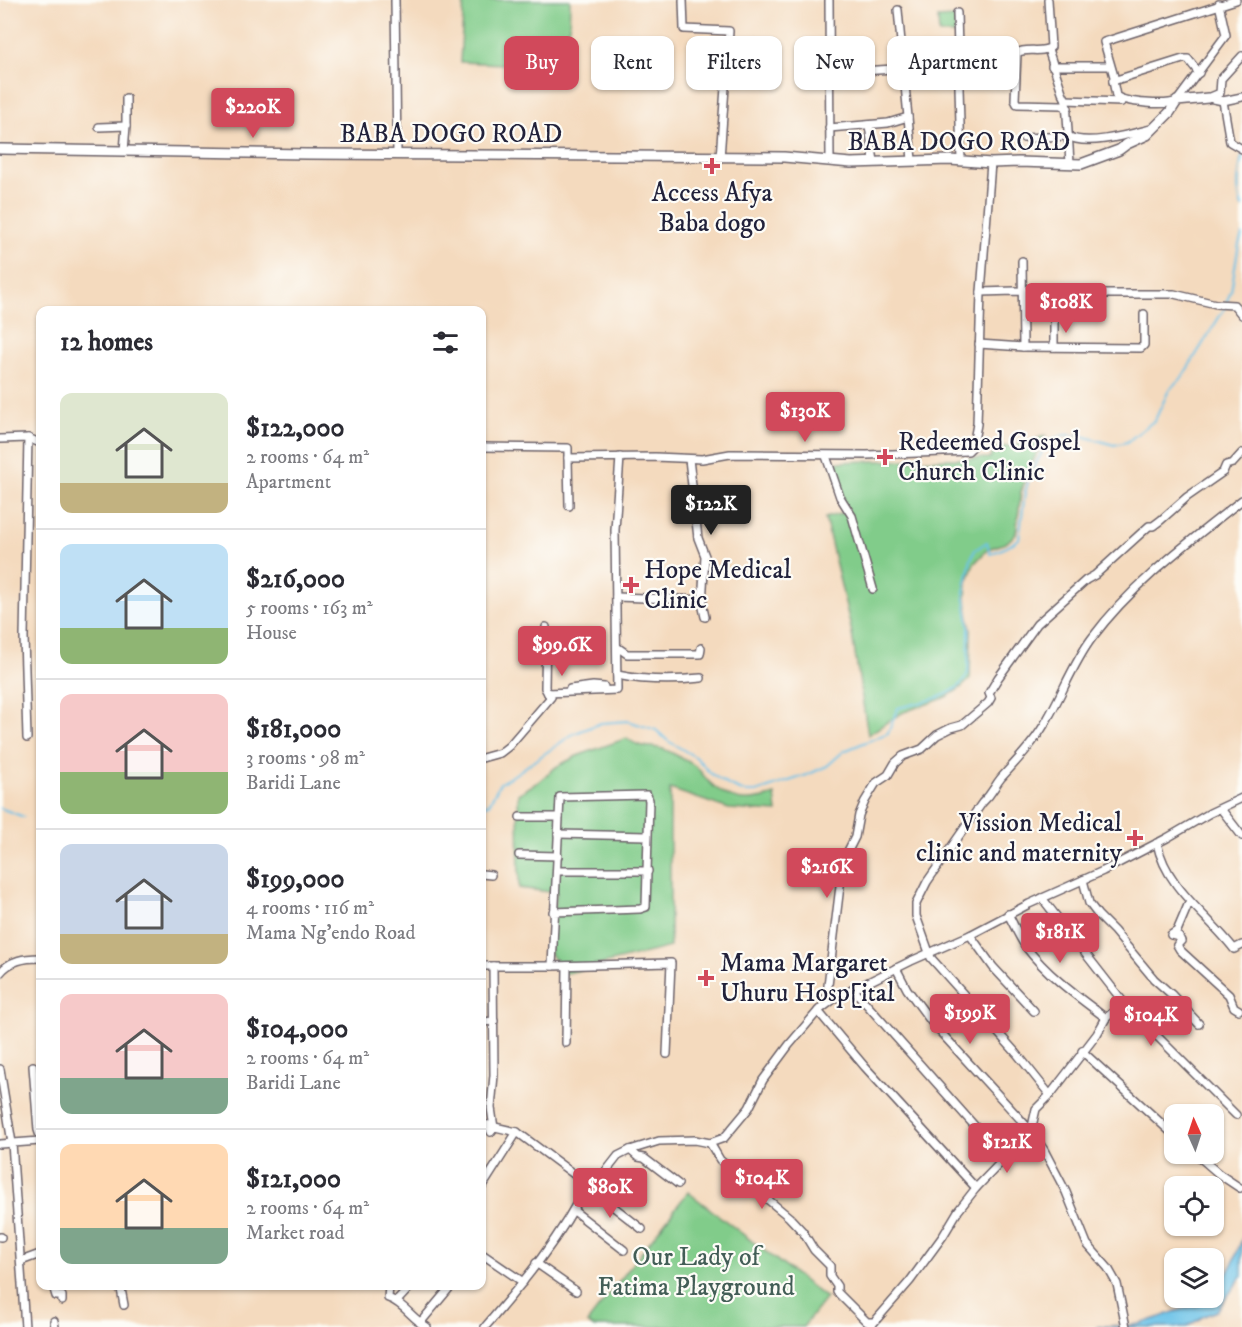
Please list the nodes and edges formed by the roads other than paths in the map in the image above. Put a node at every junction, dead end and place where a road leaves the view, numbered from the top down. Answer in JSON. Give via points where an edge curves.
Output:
{"nodes":[{"id":1,"x":395,"y":0,"type":"edge"},
{"id":2,"x":683,"y":0,"type":"edge"},
{"id":3,"x":829,"y":0,"type":"edge"},
{"id":4,"x":1048,"y":0,"type":"edge"},
{"id":5,"x":1236,"y":0,"type":"edge"},
{"id":6,"x":1217,"y":3,"type":"edge"},
{"id":7,"x":898,"y":10,"type":"dead end"},
{"id":8,"x":957,"y":13,"type":"dead end"},
{"id":9,"x":829,"y":36,"type":"edge"},
{"id":10,"x":900,"y":36,"type":"edge"},
{"id":11,"x":957,"y":36,"type":"edge"},
{"id":12,"x":1048,"y":49,"type":"junction"},
{"id":13,"x":1242,"y":56,"type":"edge"},
{"id":14,"x":1052,"y":66,"type":"junction"},
{"id":15,"x":1110,"y":66,"type":"junction"},
{"id":16,"x":1199,"y":73,"type":"junction"},
{"id":17,"x":1113,"y":81,"type":"junction"},
{"id":18,"x":830,"y":90,"type":"edge"},
{"id":19,"x":905,"y":90,"type":"edge"},
{"id":20,"x":958,"y":90,"type":"edge"},
{"id":21,"x":1242,"y":97,"type":"edge"},
{"id":22,"x":126,"y":98,"type":"dead end"},
{"id":23,"x":1208,"y":98,"type":"junction"},
{"id":24,"x":1066,"y":100,"type":"junction"},
{"id":25,"x":1177,"y":101,"type":"junction"},
{"id":26,"x":1223,"y":101,"type":"junction"},
{"id":27,"x":1134,"y":102,"type":"junction"},
{"id":28,"x":1068,"y":108,"type":"junction"},
{"id":29,"x":908,"y":117,"type":"junction"},
{"id":30,"x":869,"y":125,"type":"junction"},
{"id":31,"x":126,"y":126,"type":"junction"},
{"id":32,"x":99,"y":127,"type":"dead end"},
{"id":33,"x":829,"y":128,"type":"junction"},
{"id":34,"x":1152,"y":129,"type":"junction"},
{"id":35,"x":1068,"y":136,"type":"junction"},
{"id":36,"x":1024,"y":138,"type":"dead end"},
{"id":37,"x":0,"y":149,"type":"edge"},
{"id":38,"x":1242,"y":149,"type":"edge"},
{"id":39,"x":124,"y":151,"type":"junction"},
{"id":40,"x":397,"y":154,"type":"junction"},
{"id":41,"x":720,"y":158,"type":"junction"},
{"id":42,"x":912,"y":160,"type":"junction"},
{"id":43,"x":830,"y":161,"type":"junction"},
{"id":44,"x":961,"y":161,"type":"junction"},
{"id":45,"x":874,"y":162,"type":"junction"},
{"id":46,"x":1070,"y":163,"type":"junction"},
{"id":47,"x":991,"y":164,"type":"junction"},
{"id":48,"x":1022,"y":261,"type":"dead end"},
{"id":49,"x":1022,"y":291,"type":"junction"},
{"id":50,"x":981,"y":292,"type":"junction"},
{"id":51,"x":1054,"y":292,"type":"junction"},
{"id":52,"x":1144,"y":314,"type":"dead end"},
{"id":53,"x":1242,"y":315,"type":"edge"},
{"id":54,"x":979,"y":344,"type":"junction"},
{"id":55,"x":1023,"y":347,"type":"junction"},
{"id":56,"x":1054,"y":347,"type":"junction"},
{"id":57,"x":28,"y":438,"type":"junction"},
{"id":58,"x":0,"y":439,"type":"edge"},
{"id":59,"x":36,"y":441,"type":"edge"},
{"id":60,"x":486,"y":447,"type":"edge"},
{"id":61,"x":1242,"y":453,"type":"edge"},
{"id":62,"x":826,"y":456,"type":"junction"},
{"id":63,"x":620,"y":457,"type":"junction"},
{"id":64,"x":568,"y":458,"type":"junction"},
{"id":65,"x":689,"y":459,"type":"junction"},
{"id":66,"x":1242,"y":500,"type":"edge"},
{"id":67,"x":569,"y":506,"type":"dead end"},
{"id":68,"x":873,"y":589,"type":"dead end"},
{"id":69,"x":616,"y":597,"type":"junction"},
{"id":70,"x":702,"y":600,"type":"junction"},
{"id":71,"x":705,"y":617,"type":"dead end"},
{"id":72,"x":546,"y":627,"type":"dead end"},
{"id":73,"x":617,"y":646,"type":"junction"},
{"id":74,"x":701,"y":648,"type":"dead end"},
{"id":75,"x":617,"y":675,"type":"junction"},
{"id":76,"x":701,"y":678,"type":"dead end"},
{"id":77,"x":606,"y":687,"type":"dead end"},
{"id":78,"x":550,"y":695,"type":"junction"},
{"id":79,"x":27,"y":738,"type":"dead end"},
{"id":80,"x":486,"y":757,"type":"edge"},
{"id":81,"x":1242,"y":798,"type":"edge"},
{"id":82,"x":1221,"y":809,"type":"junction"},
{"id":83,"x":520,"y":817,"type":"dead end"},
{"id":84,"x":559,"y":818,"type":"junction"},
{"id":85,"x":558,"y":834,"type":"junction"},
{"id":86,"x":648,"y":836,"type":"junction"},
{"id":87,"x":1242,"y":837,"type":"edge"},
{"id":88,"x":1157,"y":843,"type":"junction"},
{"id":89,"x":519,"y":855,"type":"dead end"},
{"id":90,"x":558,"y":856,"type":"junction"},
{"id":91,"x":557,"y":871,"type":"junction"},
{"id":92,"x":648,"y":871,"type":"junction"},
{"id":93,"x":486,"y":874,"type":"edge"},
{"id":94,"x":491,"y":875,"type":"dead end"},
{"id":95,"x":1083,"y":880,"type":"junction"},
{"id":96,"x":1042,"y":898,"type":"junction"},
{"id":97,"x":1192,"y":904,"type":"junction"},
{"id":98,"x":553,"y":912,"type":"junction"},
{"id":99,"x":1008,"y":914,"type":"junction"},
{"id":100,"x":970,"y":935,"type":"junction"},
{"id":101,"x":1242,"y":944,"type":"edge"},
{"id":102,"x":929,"y":954,"type":"junction"},
{"id":103,"x":36,"y":958,"type":"edge"},
{"id":104,"x":486,"y":966,"type":"edge"},
{"id":105,"x":493,"y":966,"type":"junction"},
{"id":106,"x":552,"y":966,"type":"junction"},
{"id":107,"x":567,"y":966,"type":"junction"},
{"id":108,"x":896,"y":968,"type":"junction"},
{"id":109,"x":0,"y":972,"type":"edge"},
{"id":110,"x":853,"y":989,"type":"junction"},
{"id":111,"x":1124,"y":1003,"type":"junction"},
{"id":112,"x":1239,"y":1010,"type":"dead end"},
{"id":113,"x":818,"y":1011,"type":"junction"},
{"id":114,"x":1034,"y":1011,"type":"dead end"},
{"id":115,"x":1106,"y":1018,"type":"junction"},
{"id":116,"x":494,"y":1021,"type":"junction"},
{"id":117,"x":486,"y":1022,"type":"edge"},
{"id":118,"x":1198,"y":1024,"type":"dead end"},
{"id":119,"x":566,"y":1042,"type":"dead end"},
{"id":120,"x":1082,"y":1051,"type":"junction"},
{"id":121,"x":667,"y":1054,"type":"dead end"},
{"id":122,"x":33,"y":1066,"type":"dead end"},
{"id":123,"x":0,"y":1069,"type":"edge"},
{"id":124,"x":0,"y":1076,"type":"edge"},
{"id":125,"x":36,"y":1094,"type":"edge"},
{"id":126,"x":1050,"y":1095,"type":"junction"},
{"id":127,"x":1236,"y":1115,"type":"dead end"},
{"id":128,"x":486,"y":1124,"type":"edge"},
{"id":129,"x":486,"y":1125,"type":"edge"},
{"id":130,"x":1164,"y":1126,"type":"edge"},
{"id":131,"x":1032,"y":1131,"type":"junction"},
{"id":132,"x":518,"y":1132,"type":"junction"},
{"id":133,"x":36,"y":1141,"type":"edge"},
{"id":134,"x":12,"y":1143,"type":"junction"},
{"id":135,"x":710,"y":1143,"type":"junction"},
{"id":136,"x":0,"y":1144,"type":"edge"},
{"id":137,"x":630,"y":1150,"type":"junction"},
{"id":138,"x":1004,"y":1159,"type":"junction"},
{"id":139,"x":1208,"y":1164,"type":"edge"},
{"id":140,"x":486,"y":1181,"type":"edge"},
{"id":141,"x":678,"y":1184,"type":"dead end"},
{"id":142,"x":589,"y":1187,"type":"junction"},
{"id":143,"x":976,"y":1188,"type":"junction"},
{"id":144,"x":1240,"y":1188,"type":"dead end"},
{"id":145,"x":574,"y":1211,"type":"junction"},
{"id":146,"x":642,"y":1229,"type":"dead end"},
{"id":147,"x":624,"y":1250,"type":"dead end"},
{"id":148,"x":36,"y":1255,"type":"edge"},
{"id":149,"x":486,"y":1257,"type":"edge"},
{"id":150,"x":21,"y":1261,"type":"junction"},
{"id":151,"x":536,"y":1263,"type":"junction"},
{"id":152,"x":523,"y":1282,"type":"junction"},
{"id":153,"x":54,"y":1290,"type":"edge"},
{"id":154,"x":121,"y":1290,"type":"edge"},
{"id":155,"x":389,"y":1290,"type":"edge"},
{"id":156,"x":407,"y":1290,"type":"edge"},
{"id":157,"x":448,"y":1290,"type":"edge"},
{"id":158,"x":576,"y":1291,"type":"dead end"},
{"id":159,"x":62,"y":1301,"type":"dead end"},
{"id":160,"x":397,"y":1301,"type":"junction"},
{"id":161,"x":124,"y":1305,"type":"dead end"},
{"id":162,"x":872,"y":1324,"type":"edge"},
{"id":163,"x":424,"y":1325,"type":"edge"},
{"id":164,"x":25,"y":1327,"type":"edge"},
{"id":165,"x":485,"y":1327,"type":"edge"},
{"id":166,"x":1126,"y":1327,"type":"edge"}],
"edges":[{"from":1,"to":40,"type":"street"},
{"from":2,"to":41,"type":"street","via":[[684,29],[729,30]]},
{"from":3,"to":9,"type":"street","name":"BABA DOGO ROAD"},
{"from":4,"to":12,"type":"street"},
{"from":5,"to":6,"type":"street"},
{"from":6,"to":15,"type":"street","via":[[1104,42]]},
{"from":6,"to":16,"type":"street","via":[[1227,35]]},
{"from":7,"to":10,"type":"street"},
{"from":8,"to":11,"type":"street"},
{"from":12,"to":14,"type":"street"},
{"from":12,"to":28,"type":"street","via":[[1017,53],[1015,100],[1017,104]]},
{"from":13,"to":23,"type":"street","via":[[1221,79],[1220,93]]},
{"from":14,"to":15,"type":"street"},
{"from":14,"to":24,"type":"street"},
{"from":15,"to":17,"type":"street"},
{"from":16,"to":17,"type":"street","via":[[1188,59],[1183,59]]},
{"from":16,"to":25,"type":"street"},
{"from":17,"to":27,"type":"street","via":[[1117,98]]},
{"from":18,"to":33,"type":"street","name":"BABA DOGO ROAD"},
{"from":19,"to":29,"type":"street"},
{"from":20,"to":44,"type":"street"},
{"from":21,"to":26,"type":"street"},
{"from":22,"to":31,"type":"street"},
{"from":23,"to":25,"type":"street"},
{"from":23,"to":26,"type":"street"},
{"from":24,"to":27,"type":"street"},
{"from":24,"to":28,"type":"street"},
{"from":25,"to":27,"type":"street"},
{"from":25,"to":34,"type":"street","name":"BABA DOGO ROAD"},
{"from":26,"to":38,"type":"street","via":[[1230,142]]},
{"from":28,"to":35,"type":"street"},
{"from":29,"to":30,"type":"street"},
{"from":29,"to":42,"type":"street"},
{"from":30,"to":33,"type":"street"},
{"from":30,"to":45,"type":"street"},
{"from":31,"to":32,"type":"street"},
{"from":31,"to":39,"type":"street"},
{"from":33,"to":43,"type":"street","name":"BABA DOGO ROAD"},
{"from":34,"to":35,"type":"street","via":[[1111,139],[1074,140]]},
{"from":34,"to":46,"type":"street","name":"BABA DOGO ROAD","via":[[1119,150],[1082,164]]},
{"from":35,"to":36,"type":"street"},
{"from":35,"to":46,"type":"street"},
{"from":37,"to":39,"type":"street","name":"BABA DOGO ROAD"},
{"from":39,"to":40,"type":"street","name":"BABA DOGO ROAD"},
{"from":40,"to":41,"type":"street","name":"BABA DOGO ROAD"},
{"from":41,"to":43,"type":"street","name":"BABA DOGO ROAD"},
{"from":42,"to":44,"type":"street","name":"BABA DOGO ROAD"},
{"from":42,"to":45,"type":"street","name":"BABA DOGO ROAD"},
{"from":43,"to":45,"type":"street","name":"BABA DOGO ROAD"},
{"from":44,"to":47,"type":"street","name":"BABA DOGO ROAD"},
{"from":46,"to":47,"type":"street","name":"BABA DOGO ROAD"},
{"from":47,"to":50,"type":"street"},
{"from":48,"to":49,"type":"street"},
{"from":49,"to":50,"type":"street"},
{"from":49,"to":51,"type":"street"},
{"from":49,"to":55,"type":"street"},
{"from":50,"to":54,"type":"street"},
{"from":51,"to":53,"type":"street","via":[[1182,295],[1234,305]]},
{"from":51,"to":56,"type":"street"},
{"from":52,"to":56,"type":"street","via":[[1143,348]]},
{"from":54,"to":55,"type":"street"},
{"from":54,"to":62,"type":"street","via":[[977,424],[973,446],[968,450]]},
{"from":55,"to":56,"type":"street"},
{"from":57,"to":58,"type":"street"},
{"from":57,"to":59,"type":"street"},
{"from":57,"to":79,"type":"street","via":[[24,637]]},
{"from":60,"to":64,"type":"street","via":[[568,448]]},
{"from":61,"to":113,"type":"street","via":[[1045,615],[998,678],[989,693],[990,700],[982,708],[962,725],[903,756],[876,783],[859,815],[855,837],[843,861],[825,1002]]},
{"from":62,"to":65,"type":"street","via":[[730,454]]},
{"from":62,"to":68,"type":"street","via":[[840,497],[852,516]]},
{"from":63,"to":64,"type":"street"},
{"from":63,"to":65,"type":"street"},
{"from":63,"to":69,"type":"street"},
{"from":64,"to":67,"type":"street"},
{"from":65,"to":70,"type":"street","via":[[698,538],[705,556]]},
{"from":66,"to":102,"type":"street","via":[[1126,597],[1091,639],[1033,741],[982,803],[920,895],[916,916]]},
{"from":69,"to":70,"type":"street"},
{"from":69,"to":73,"type":"street"},
{"from":70,"to":71,"type":"street"},
{"from":72,"to":78,"type":"street","via":[[544,688]]},
{"from":73,"to":74,"type":"street","via":[[627,654],[700,654]]},
{"from":73,"to":75,"type":"street"},
{"from":75,"to":76,"type":"street","via":[[641,680]]},
{"from":75,"to":78,"type":"street","via":[[617,690]]},
{"from":77,"to":78,"type":"street","via":[[584,686]]},
{"from":78,"to":80,"type":"street","via":[[509,746]]},
{"from":81,"to":82,"type":"street"},
{"from":82,"to":87,"type":"street"},
{"from":82,"to":88,"type":"street"},
{"from":83,"to":84,"type":"street"},
{"from":84,"to":85,"type":"street"},
{"from":84,"to":86,"type":"street","via":[[562,796],[647,795]]},
{"from":85,"to":86,"type":"street"},
{"from":85,"to":90,"type":"street"},
{"from":86,"to":92,"type":"street"},
{"from":88,"to":95,"type":"street"},
{"from":88,"to":97,"type":"street","via":[[1160,860]]},
{"from":89,"to":90,"type":"street"},
{"from":90,"to":91,"type":"street"},
{"from":91,"to":92,"type":"street"},
{"from":91,"to":98,"type":"street"},
{"from":92,"to":98,"type":"street","via":[[647,902],[642,909]]},
{"from":93,"to":94,"type":"street"},
{"from":95,"to":96,"type":"street"},
{"from":95,"to":118,"type":"street","via":[[1089,903],[1098,915]]},
{"from":96,"to":99,"type":"street"},
{"from":96,"to":111,"type":"street"},
{"from":97,"to":101,"type":"street","via":[[1234,949]]},
{"from":97,"to":112,"type":"street","via":[[1172,935],[1182,941],[1177,945],[1180,950],[1229,995],[1234,1008]]},
{"from":98,"to":106,"type":"street"},
{"from":99,"to":100,"type":"street"},
{"from":99,"to":115,"type":"street","via":[[1036,958]]},
{"from":100,"to":102,"type":"street"},
{"from":100,"to":114,"type":"street","via":[[993,967]]},
{"from":102,"to":108,"type":"street"},
{"from":102,"to":126,"type":"street"},
{"from":103,"to":109,"type":"street","via":[[11,963]]},
{"from":104,"to":105,"type":"street"},
{"from":105,"to":106,"type":"street"},
{"from":105,"to":116,"type":"street"},
{"from":106,"to":107,"type":"street"},
{"from":107,"to":119,"type":"street"},
{"from":107,"to":121,"type":"street","via":[[671,963]]},
{"from":108,"to":110,"type":"street"},
{"from":108,"to":131,"type":"street","via":[[933,1023]]},
{"from":110,"to":113,"type":"street"},
{"from":110,"to":138,"type":"street"},
{"from":111,"to":115,"type":"street"},
{"from":111,"to":127,"type":"street"},
{"from":113,"to":135,"type":"street","via":[[769,1071],[731,1131]]},
{"from":113,"to":143,"type":"street"},
{"from":115,"to":120,"type":"street"},
{"from":116,"to":117,"type":"street"},
{"from":116,"to":129,"type":"street","via":[[494,1128],[491,1132]]},
{"from":120,"to":126,"type":"street"},
{"from":120,"to":130,"type":"street"},
{"from":122,"to":125,"type":"street"},
{"from":123,"to":124,"type":"street"},
{"from":124,"to":134,"type":"street"},
{"from":126,"to":131,"type":"street","via":[[1036,1109]]},
{"from":128,"to":132,"type":"street"},
{"from":131,"to":138,"type":"street"},
{"from":131,"to":166,"type":"street","via":[[1066,1192],[1087,1244],[1114,1277]]},
{"from":132,"to":140,"type":"street"},
{"from":132,"to":142,"type":"street"},
{"from":133,"to":134,"type":"street"},
{"from":134,"to":136,"type":"street"},
{"from":134,"to":150,"type":"street"},
{"from":135,"to":137,"type":"street","via":[[659,1141]]},
{"from":135,"to":162,"type":"street","via":[[720,1160],[803,1232],[814,1251],[830,1266],[837,1292]]},
{"from":137,"to":141,"type":"street"},
{"from":137,"to":142,"type":"street","via":[[618,1156]]},
{"from":138,"to":143,"type":"street"},
{"from":139,"to":144,"type":"street"},
{"from":142,"to":145,"type":"street"},
{"from":142,"to":146,"type":"street"},
{"from":143,"to":162,"type":"street","via":[[910,1281]]},
{"from":145,"to":147,"type":"street"},
{"from":145,"to":151,"type":"street"},
{"from":148,"to":150,"type":"street"},
{"from":149,"to":152,"type":"street"},
{"from":150,"to":164,"type":"street"},
{"from":151,"to":152,"type":"street"},
{"from":151,"to":158,"type":"street"},
{"from":152,"to":165,"type":"street"},
{"from":153,"to":159,"type":"street"},
{"from":154,"to":161,"type":"street"},
{"from":155,"to":160,"type":"street","via":[[388,1298]]},
{"from":156,"to":160,"type":"street"},
{"from":157,"to":163,"type":"street"},
{"from":160,"to":163,"type":"street"}]}
